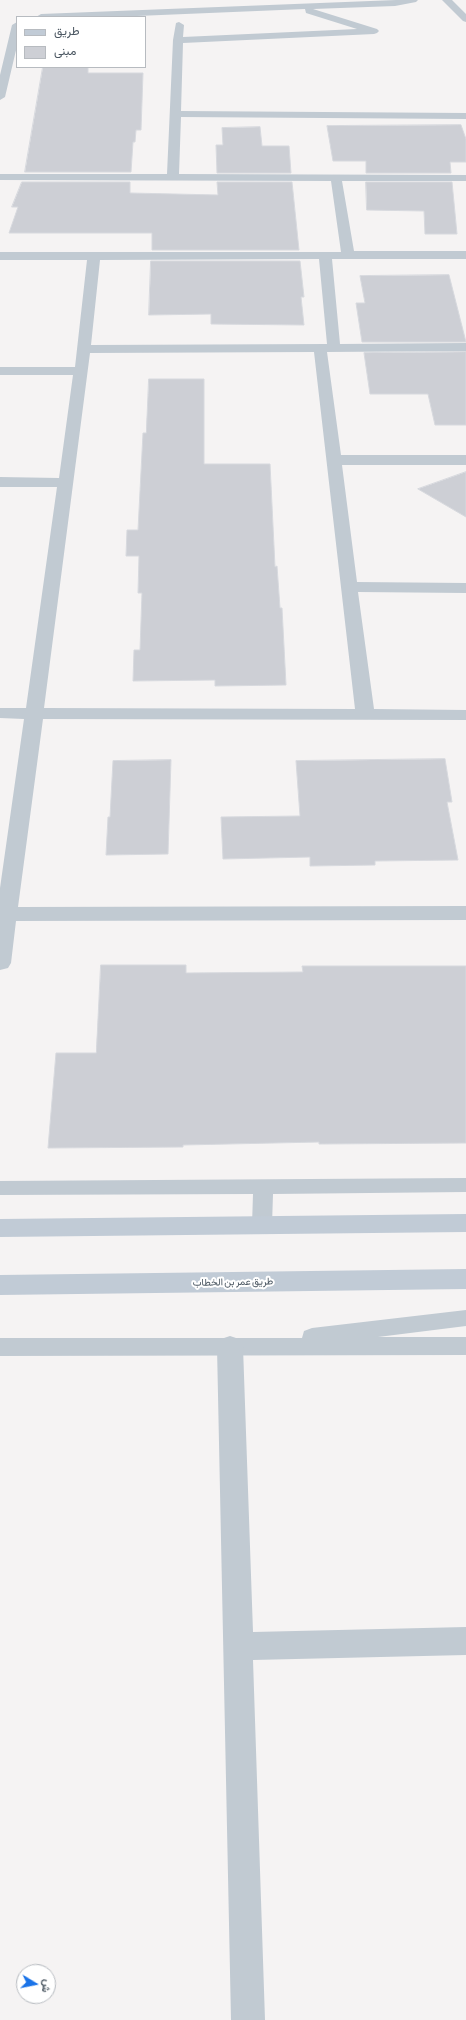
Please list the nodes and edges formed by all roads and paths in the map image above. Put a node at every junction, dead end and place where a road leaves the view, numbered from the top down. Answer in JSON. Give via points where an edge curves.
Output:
{"nodes":[{"id":1,"x":413,"y":0,"type":"edge"},
{"id":2,"x":447,"y":0,"type":"edge"},
{"id":3,"x":291,"y":6,"type":"junction"},
{"id":4,"x":179,"y":10,"type":"junction"},
{"id":5,"x":61,"y":16,"type":"edge"},
{"id":6,"x":466,"y":19,"type":"edge"},
{"id":7,"x":15,"y":21,"type":"edge"},
{"id":8,"x":178,"y":40,"type":"junction"},
{"id":9,"x":0,"y":97,"type":"edge"},
{"id":10,"x":175,"y":114,"type":"junction"},
{"id":11,"x":466,"y":116,"type":"edge"},
{"id":12,"x":0,"y":177,"type":"edge"},
{"id":13,"x":173,"y":178,"type":"junction"},
{"id":14,"x":336,"y":178,"type":"junction"},
{"id":15,"x":466,"y":178,"type":"edge"},
{"id":16,"x":325,"y":255,"type":"junction"},
{"id":17,"x":348,"y":255,"type":"junction"},
{"id":18,"x":466,"y":255,"type":"edge"},
{"id":19,"x":0,"y":256,"type":"edge"},
{"id":20,"x":94,"y":256,"type":"junction"},
{"id":21,"x":466,"y":347,"type":"edge"},
{"id":22,"x":327,"y":348,"type":"junction"},
{"id":23,"x":84,"y":349,"type":"junction"},
{"id":24,"x":0,"y":371,"type":"edge"},
{"id":25,"x":81,"y":371,"type":"junction"},
{"id":26,"x":334,"y":460,"type":"junction"},
{"id":27,"x":466,"y":460,"type":"edge"},
{"id":28,"x":0,"y":482,"type":"edge"},
{"id":29,"x":65,"y":482,"type":"junction"},
{"id":30,"x":350,"y":587,"type":"junction"},
{"id":31,"x":466,"y":588,"type":"edge"},
{"id":32,"x":0,"y":713,"type":"edge"},
{"id":33,"x":34,"y":713,"type":"junction"},
{"id":34,"x":365,"y":714,"type":"junction"},
{"id":35,"x":466,"y":715,"type":"edge"},
{"id":36,"x":466,"y":913,"type":"edge"},
{"id":37,"x":6,"y":914,"type":"junction"},
{"id":38,"x":0,"y":963,"type":"edge"},
{"id":39,"x":466,"y":1185,"type":"edge"},
{"id":40,"x":263,"y":1186,"type":"junction"},
{"id":41,"x":0,"y":1188,"type":"edge"},
{"id":42,"x":466,"y":1223,"type":"edge"},
{"id":43,"x":262,"y":1225,"type":"junction"},
{"id":44,"x":0,"y":1228,"type":"edge"},
{"id":45,"x":466,"y":1279,"type":"edge"},
{"id":46,"x":0,"y":1284,"type":"edge"},
{"id":47,"x":466,"y":1318,"type":"edge"},
{"id":48,"x":466,"y":1346,"type":"edge"},
{"id":49,"x":0,"y":1347,"type":"edge"},
{"id":50,"x":230,"y":1347,"type":"junction"},
{"id":51,"x":466,"y":1641,"type":"edge"},
{"id":52,"x":238,"y":1646,"type":"junction"},
{"id":53,"x":248,"y":2020,"type":"edge"}],
"edges":[{"from":1,"to":3,"type":"street","via":[[395,3]]},
{"from":2,"to":6,"type":"street"},
{"from":3,"to":4,"type":"street"},
{"from":3,"to":8,"type":"street","via":[[374,31]]},
{"from":4,"to":5,"type":"street"},
{"from":4,"to":8,"type":"street"},
{"from":7,"to":9,"type":"street"},
{"from":8,"to":10,"type":"street"},
{"from":10,"to":11,"type":"street"},
{"from":10,"to":13,"type":"street"},
{"from":12,"to":13,"type":"street"},
{"from":13,"to":14,"type":"street"},
{"from":14,"to":15,"type":"street"},
{"from":14,"to":17,"type":"street"},
{"from":16,"to":17,"type":"street"},
{"from":16,"to":20,"type":"street"},
{"from":16,"to":22,"type":"street"},
{"from":17,"to":18,"type":"street"},
{"from":19,"to":20,"type":"street"},
{"from":20,"to":23,"type":"street"},
{"from":21,"to":22,"type":"street"},
{"from":22,"to":23,"type":"street"},
{"from":22,"to":26,"type":"street"},
{"from":23,"to":25,"type":"street"},
{"from":24,"to":25,"type":"street"},
{"from":25,"to":29,"type":"street"},
{"from":26,"to":27,"type":"street"},
{"from":26,"to":30,"type":"street"},
{"from":28,"to":29,"type":"street"},
{"from":29,"to":33,"type":"street"},
{"from":30,"to":31,"type":"street"},
{"from":30,"to":34,"type":"street"},
{"from":32,"to":33,"type":"street"},
{"from":33,"to":34,"type":"street"},
{"from":33,"to":37,"type":"street"},
{"from":34,"to":35,"type":"street"},
{"from":36,"to":37,"type":"street"},
{"from":37,"to":38,"type":"street"},
{"from":39,"to":40,"type":"lane"},
{"from":40,"to":41,"type":"lane"},
{"from":40,"to":43,"type":"lane"},
{"from":42,"to":43,"type":"main road"},
{"from":43,"to":44,"type":"main road"},
{"from":45,"to":46,"type":"main road","name":"طريق عمر بن الخطاب"},
{"from":47,"to":50,"type":"lane"},
{"from":48,"to":50,"type":"lane"},
{"from":49,"to":50,"type":"lane"},
{"from":50,"to":52,"type":"street"},
{"from":51,"to":52,"type":"street"},
{"from":52,"to":53,"type":"street"}]}
